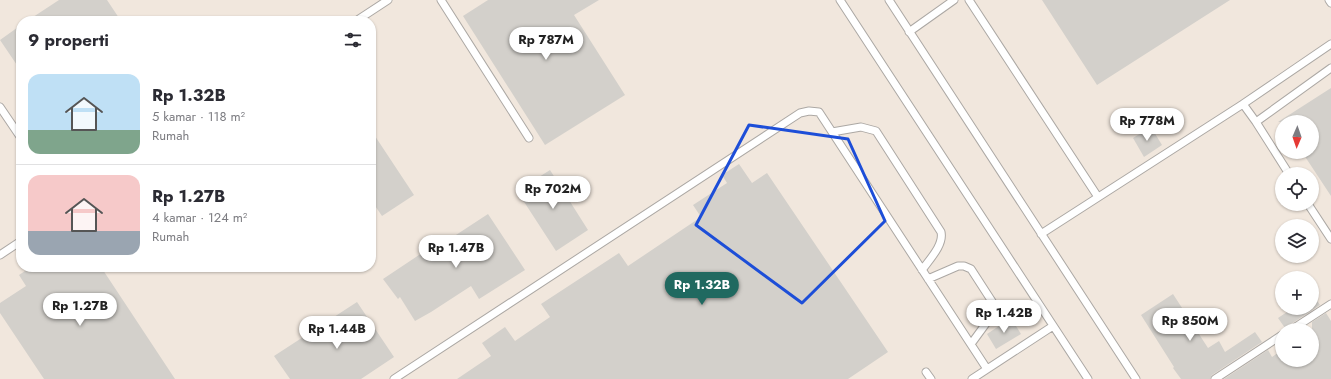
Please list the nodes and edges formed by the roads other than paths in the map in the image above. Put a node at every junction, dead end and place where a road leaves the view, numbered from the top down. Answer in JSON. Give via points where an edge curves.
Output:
{"nodes":[{"id":1,"x":388,"y":0,"type":"edge"},
{"id":2,"x":441,"y":0,"type":"edge"},
{"id":3,"x":840,"y":0,"type":"edge"},
{"id":4,"x":889,"y":0,"type":"edge"},
{"id":5,"x":954,"y":0,"type":"edge"},
{"id":6,"x":969,"y":0,"type":"edge"},
{"id":7,"x":1329,"y":0,"type":"edge"},
{"id":8,"x":1331,"y":3,"type":"edge"},
{"id":9,"x":364,"y":16,"type":"edge"},
{"id":10,"x":909,"y":32,"type":"junction"},
{"id":11,"x":1331,"y":44,"type":"edge"},
{"id":12,"x":1331,"y":68,"type":"edge"},
{"id":13,"x":1243,"y":104,"type":"junction"},
{"id":14,"x":0,"y":107,"type":"edge"},
{"id":15,"x":1256,"y":122,"type":"junction"},
{"id":16,"x":16,"y":131,"type":"edge"},
{"id":17,"x":832,"y":132,"type":"junction"},
{"id":18,"x":529,"y":138,"type":"dead end"},
{"id":19,"x":1285,"y":167,"type":"edge"},
{"id":20,"x":1098,"y":197,"type":"junction"},
{"id":21,"x":1312,"y":211,"type":"edge"},
{"id":22,"x":1041,"y":234,"type":"junction"},
{"id":23,"x":1331,"y":240,"type":"edge"},
{"id":24,"x":16,"y":244,"type":"edge"},
{"id":25,"x":0,"y":255,"type":"edge"},
{"id":26,"x":922,"y":270,"type":"junction"},
{"id":27,"x":928,"y":280,"type":"junction"},
{"id":28,"x":1331,"y":304,"type":"edge"},
{"id":29,"x":1301,"y":323,"type":"edge"},
{"id":30,"x":1053,"y":326,"type":"junction"},
{"id":31,"x":1275,"y":340,"type":"edge"},
{"id":32,"x":971,"y":344,"type":"junction"},
{"id":33,"x":987,"y":369,"type":"junction"},
{"id":34,"x":926,"y":372,"type":"dead end"},
{"id":35,"x":394,"y":379,"type":"edge"},
{"id":36,"x":931,"y":379,"type":"edge"},
{"id":37,"x":972,"y":379,"type":"edge"},
{"id":38,"x":1088,"y":379,"type":"edge"},
{"id":39,"x":1136,"y":379,"type":"edge"},
{"id":40,"x":1215,"y":379,"type":"edge"}],
"edges":[{"from":1,"to":9,"type":"lane"},
{"from":2,"to":18,"type":"lane"},
{"from":3,"to":30,"type":"lane"},
{"from":4,"to":10,"type":"lane"},
{"from":5,"to":10,"type":"lane"},
{"from":6,"to":20,"type":"lane"},
{"from":7,"to":8,"type":"lane"},
{"from":10,"to":22,"type":"lane"},
{"from":11,"to":13,"type":"lane"},
{"from":12,"to":15,"type":"lane"},
{"from":13,"to":15,"type":"lane"},
{"from":13,"to":20,"type":"lane"},
{"from":14,"to":16,"type":"lane"},
{"from":15,"to":19,"type":"lane"},
{"from":17,"to":26,"type":"lane"},
{"from":17,"to":26,"type":"lane","via":[[861,127],[876,131],[941,232],[941,243]]},
{"from":17,"to":35,"type":"lane","via":[[819,112],[800,113]]},
{"from":20,"to":22,"type":"lane"},
{"from":21,"to":23,"type":"lane"},
{"from":22,"to":39,"type":"lane"},
{"from":24,"to":25,"type":"lane"},
{"from":26,"to":27,"type":"lane"},
{"from":27,"to":32,"type":"lane"},
{"from":27,"to":32,"type":"lane","via":[[958,266],[971,269],[993,303],[993,312]]},
{"from":28,"to":29,"type":"lane"},
{"from":30,"to":33,"type":"lane"},
{"from":30,"to":38,"type":"lane"},
{"from":31,"to":40,"type":"lane"},
{"from":32,"to":33,"type":"lane"},
{"from":33,"to":37,"type":"lane"},
{"from":34,"to":36,"type":"lane"}]}
